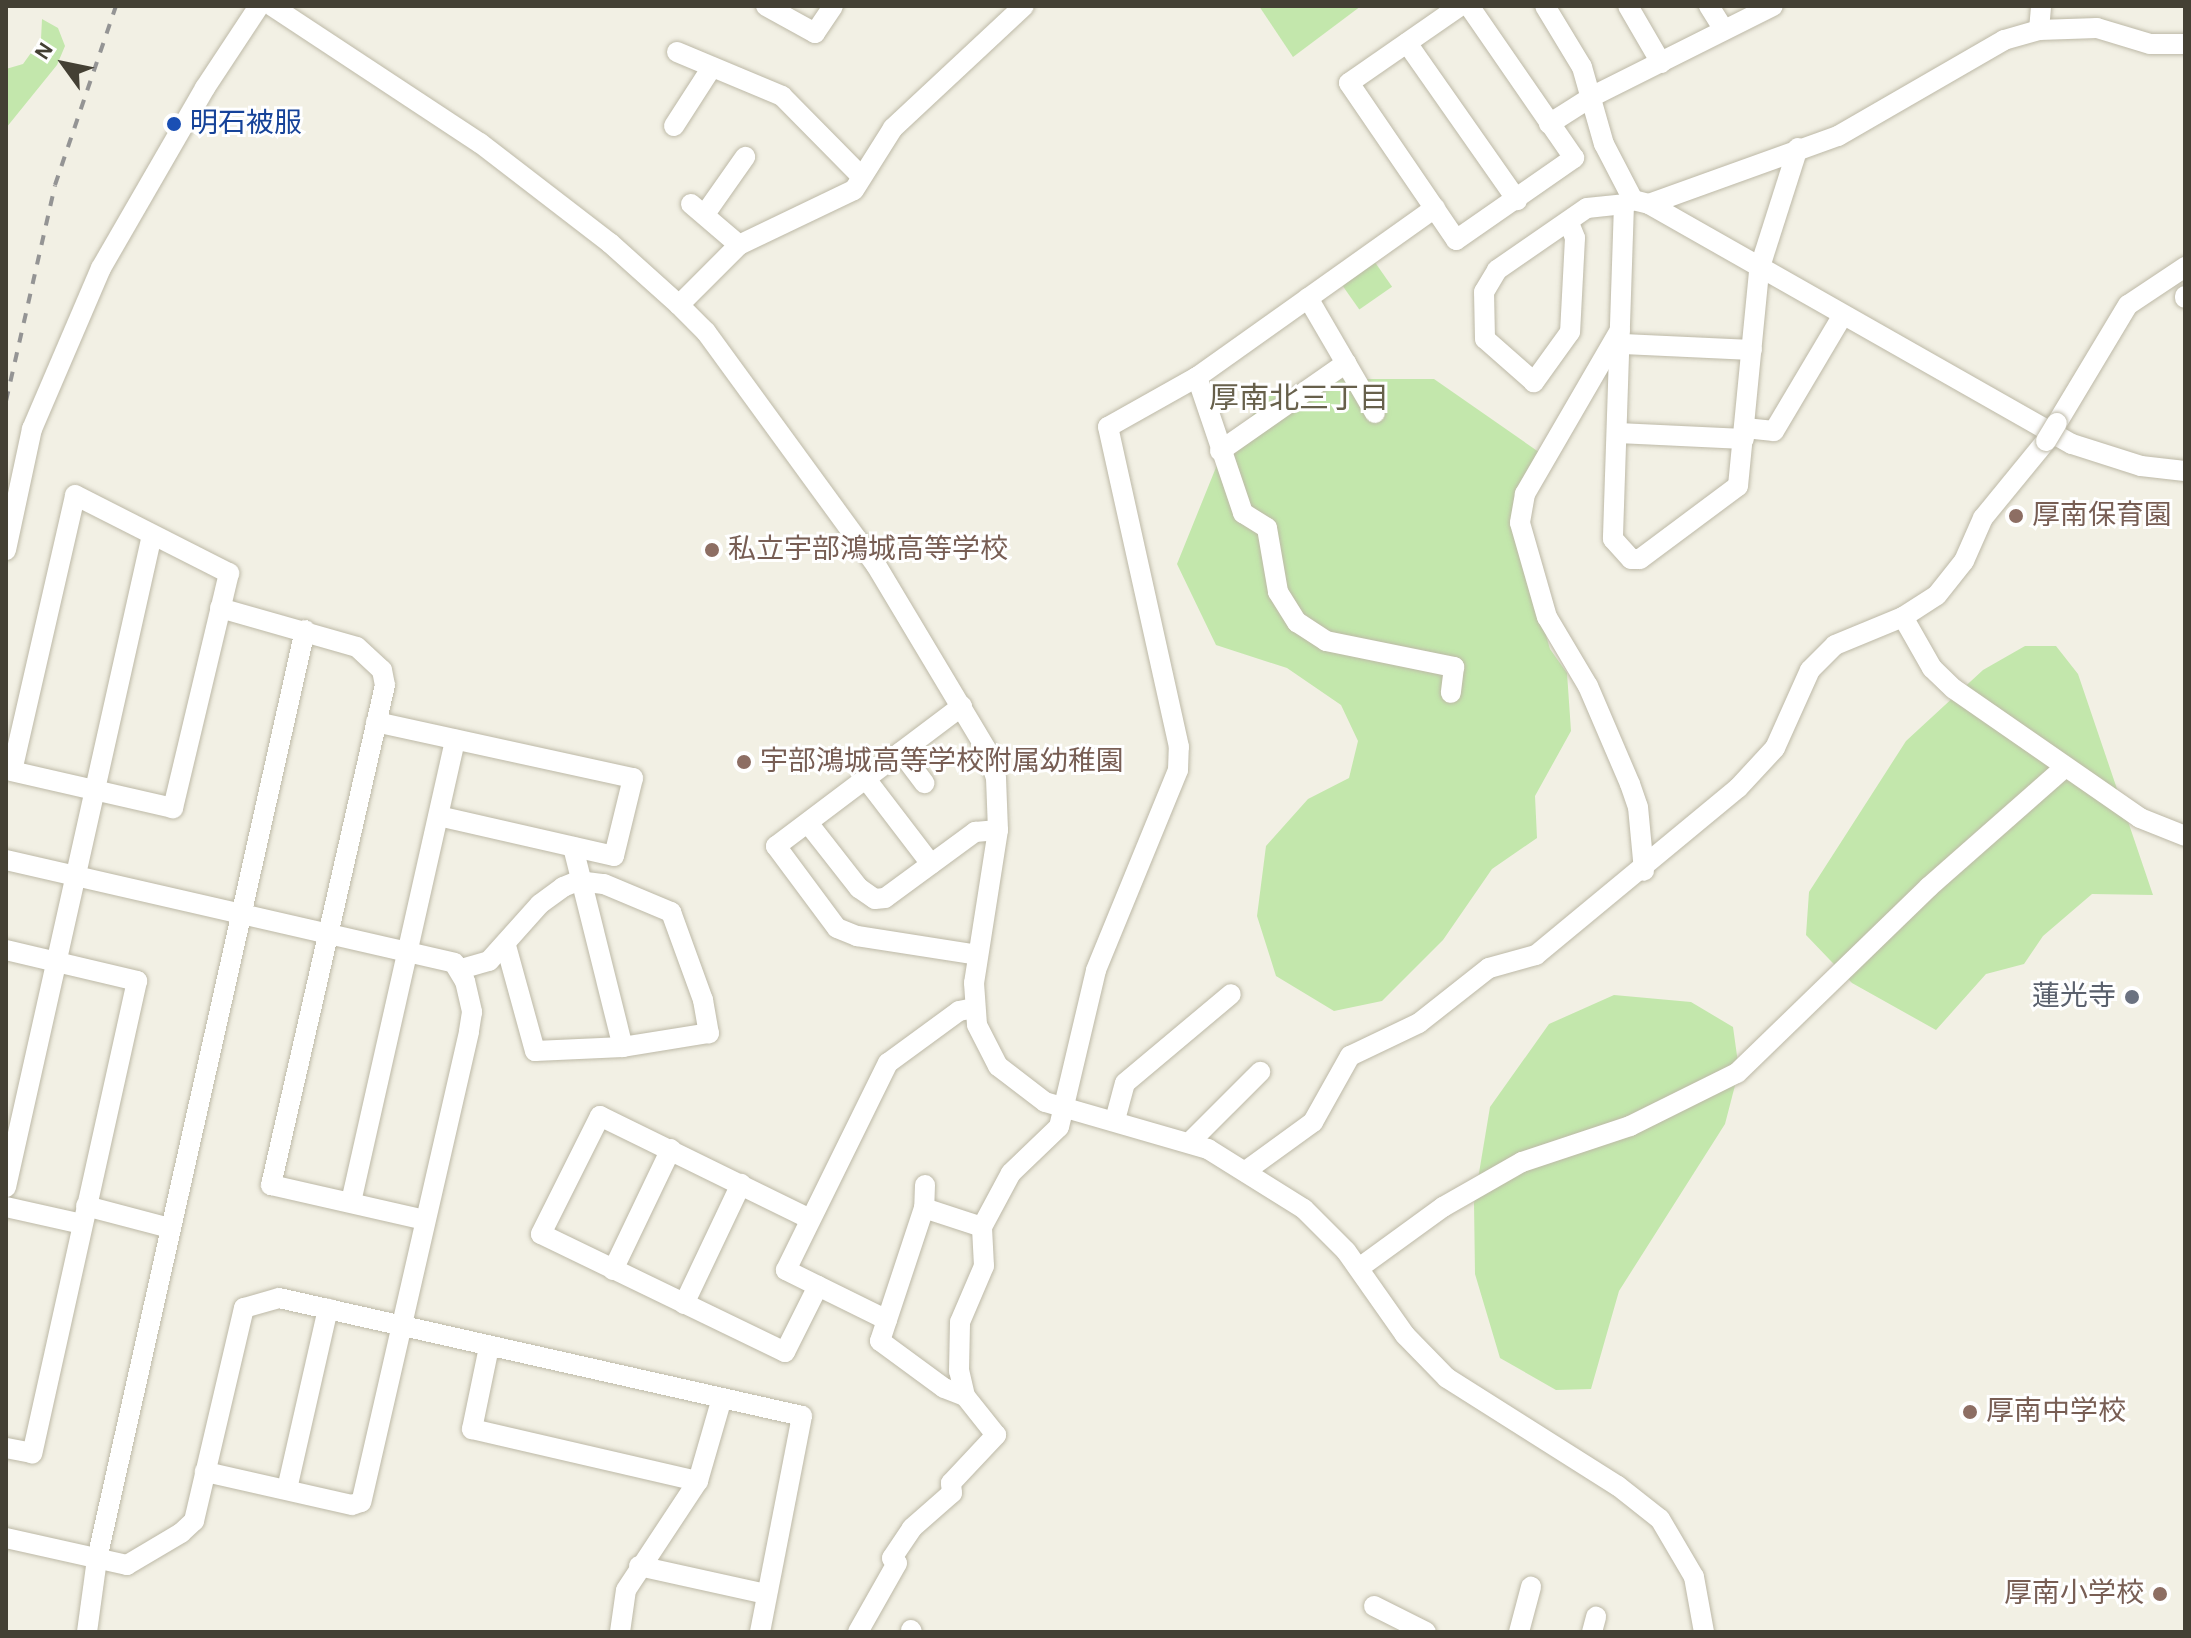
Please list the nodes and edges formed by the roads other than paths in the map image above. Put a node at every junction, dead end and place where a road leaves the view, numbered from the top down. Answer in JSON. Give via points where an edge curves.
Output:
{"nodes":[{"id":1,"x":259,"y":6,"type":"edge"},
{"id":2,"x":272,"y":6,"type":"edge"},
{"id":3,"x":766,"y":6,"type":"edge"},
{"id":4,"x":833,"y":6,"type":"edge"},
{"id":5,"x":1024,"y":6,"type":"edge"},
{"id":6,"x":1460,"y":6,"type":"edge"},
{"id":7,"x":1469,"y":6,"type":"edge"},
{"id":8,"x":1545,"y":6,"type":"edge"},
{"id":9,"x":1628,"y":6,"type":"edge"},
{"id":10,"x":1709,"y":6,"type":"edge"},
{"id":11,"x":1773,"y":6,"type":"edge"},
{"id":12,"x":2041,"y":6,"type":"edge"},
{"id":13,"x":1724,"y":30,"type":"junction"},
{"id":14,"x":2039,"y":30,"type":"junction"},
{"id":15,"x":1407,"y":43,"type":"junction"},
{"id":16,"x":2185,"y":44,"type":"edge"},
{"id":17,"x":677,"y":52,"type":"dead end"},
{"id":18,"x":1661,"y":63,"type":"junction"},
{"id":19,"x":712,"y":67,"type":"junction"},
{"id":20,"x":1593,"y":96,"type":"junction"},
{"id":21,"x":1549,"y":124,"type":"junction"},
{"id":22,"x":674,"y":126,"type":"dead end"},
{"id":23,"x":1798,"y":148,"type":"junction"},
{"id":24,"x":745,"y":157,"type":"dead end"},
{"id":25,"x":861,"y":176,"type":"junction"},
{"id":26,"x":1517,"y":200,"type":"junction"},
{"id":27,"x":1635,"y":203,"type":"junction"},
{"id":28,"x":1435,"y":208,"type":"junction"},
{"id":29,"x":1569,"y":223,"type":"junction"},
{"id":30,"x":739,"y":245,"type":"junction"},
{"id":31,"x":1759,"y":270,"type":"junction"},
{"id":32,"x":2185,"y":270,"type":"edge"},
{"id":33,"x":1308,"y":298,"type":"junction"},
{"id":34,"x":679,"y":305,"type":"junction"},
{"id":35,"x":1841,"y":318,"type":"junction"},
{"id":36,"x":1622,"y":337,"type":"junction"},
{"id":37,"x":1752,"y":350,"type":"junction"},
{"id":38,"x":1346,"y":363,"type":"junction"},
{"id":39,"x":1197,"y":377,"type":"junction"},
{"id":40,"x":1375,"y":413,"type":"dead end"},
{"id":41,"x":1618,"y":433,"type":"junction"},
{"id":42,"x":1745,"y":433,"type":"junction"},
{"id":43,"x":1220,"y":451,"type":"junction"},
{"id":44,"x":2185,"y":471,"type":"edge"},
{"id":45,"x":152,"y":535,"type":"junction"},
{"id":46,"x":6,"y":550,"type":"edge"},
{"id":47,"x":220,"y":608,"type":"junction"},
{"id":48,"x":1903,"y":617,"type":"junction"},
{"id":49,"x":305,"y":630,"type":"junction"},
{"id":50,"x":1451,"y":693,"type":"dead end"},
{"id":51,"x":962,"y":706,"type":"junction"},
{"id":52,"x":376,"y":722,"type":"junction"},
{"id":53,"x":455,"y":740,"type":"junction"},
{"id":54,"x":901,"y":752,"type":"junction"},
{"id":55,"x":2065,"y":767,"type":"junction"},
{"id":56,"x":866,"y":779,"type":"junction"},
{"id":57,"x":924,"y":783,"type":"dead end"},
{"id":58,"x":93,"y":790,"type":"junction"},
{"id":59,"x":438,"y":816,"type":"junction"},
{"id":60,"x":808,"y":823,"type":"junction"},
{"id":61,"x":998,"y":830,"type":"junction"},
{"id":62,"x":2185,"y":836,"type":"edge"},
{"id":63,"x":573,"y":847,"type":"junction"},
{"id":64,"x":6,"y":860,"type":"edge"},
{"id":65,"x":931,"y":864,"type":"junction"},
{"id":66,"x":1644,"y":871,"type":"junction"},
{"id":67,"x":76,"y":876,"type":"junction"},
{"id":68,"x":578,"y":881,"type":"junction"},
{"id":69,"x":242,"y":914,"type":"junction"},
{"id":70,"x":325,"y":933,"type":"junction"},
{"id":71,"x":506,"y":946,"type":"junction"},
{"id":72,"x":6,"y":950,"type":"edge"},
{"id":73,"x":407,"y":952,"type":"junction"},
{"id":74,"x":978,"y":955,"type":"junction"},
{"id":75,"x":57,"y":961,"type":"junction"},
{"id":76,"x":461,"y":969,"type":"junction"},
{"id":77,"x":1231,"y":994,"type":"dead end"},
{"id":78,"x":974,"y":1008,"type":"junction"},
{"id":79,"x":623,"y":1047,"type":"junction"},
{"id":80,"x":1260,"y":1072,"type":"dead end"},
{"id":81,"x":1063,"y":1107,"type":"junction"},
{"id":82,"x":1115,"y":1120,"type":"junction"},
{"id":83,"x":1191,"y":1141,"type":"junction"},
{"id":84,"x":671,"y":1149,"type":"junction"},
{"id":85,"x":1247,"y":1170,"type":"junction"},
{"id":86,"x":741,"y":1184,"type":"junction"},
{"id":87,"x":925,"y":1185,"type":"dead end"},
{"id":88,"x":6,"y":1187,"type":"edge"},
{"id":89,"x":351,"y":1202,"type":"junction"},
{"id":90,"x":6,"y":1207,"type":"edge"},
{"id":91,"x":924,"y":1208,"type":"junction"},
{"id":92,"x":84,"y":1215,"type":"junction"},
{"id":93,"x":810,"y":1219,"type":"junction"},
{"id":94,"x":425,"y":1220,"type":"junction"},
{"id":95,"x":982,"y":1227,"type":"junction"},
{"id":96,"x":170,"y":1228,"type":"junction"},
{"id":97,"x":1359,"y":1268,"type":"junction"},
{"id":98,"x":613,"y":1270,"type":"junction"},
{"id":99,"x":818,"y":1286,"type":"junction"},
{"id":100,"x":684,"y":1304,"type":"junction"},
{"id":101,"x":328,"y":1309,"type":"junction"},
{"id":102,"x":887,"y":1320,"type":"junction"},
{"id":103,"x":402,"y":1325,"type":"junction"},
{"id":104,"x":489,"y":1347,"type":"junction"},
{"id":105,"x":965,"y":1396,"type":"junction"},
{"id":106,"x":722,"y":1398,"type":"junction"},
{"id":107,"x":6,"y":1448,"type":"edge"},
{"id":108,"x":205,"y":1472,"type":"junction"},
{"id":109,"x":698,"y":1481,"type":"junction"},
{"id":110,"x":287,"y":1489,"type":"junction"},
{"id":111,"x":6,"y":1538,"type":"edge"},
{"id":112,"x":97,"y":1559,"type":"junction"},
{"id":113,"x":639,"y":1566,"type":"junction"},
{"id":114,"x":1531,"y":1587,"type":"dead end"},
{"id":115,"x":766,"y":1594,"type":"junction"},
{"id":116,"x":1374,"y":1606,"type":"dead end"},
{"id":117,"x":87,"y":1632,"type":"edge"},
{"id":118,"x":620,"y":1632,"type":"edge"},
{"id":119,"x":760,"y":1632,"type":"edge"},
{"id":120,"x":858,"y":1632,"type":"edge"},
{"id":121,"x":1426,"y":1632,"type":"edge"},
{"id":122,"x":1519,"y":1632,"type":"edge"},
{"id":123,"x":1704,"y":1632,"type":"edge"}],
"edges":[{"from":1,"to":46,"type":"street","via":[[101,268],[32,429]]},
{"from":2,"to":34,"type":"street","via":[[480,143],[610,243]]},
{"from":3,"to":4,"type":"street","via":[[815,33]]},
{"from":5,"to":25,"type":"street","via":[[893,128]]},
{"from":6,"to":15,"type":"street"},
{"from":7,"to":21,"type":"street"},
{"from":8,"to":20,"type":"street"},
{"from":9,"to":18,"type":"street"},
{"from":10,"to":13,"type":"street"},
{"from":11,"to":13,"type":"street"},
{"from":12,"to":14,"type":"street"},
{"from":13,"to":18,"type":"street"},
{"from":14,"to":16,"type":"street","via":[[2097,28],[2150,44]]},
{"from":14,"to":23,"type":"street","via":[[1970,55],[1890,108],[1838,136]]},
{"from":15,"to":26,"type":"street"},
{"from":15,"to":28,"type":"street","via":[[1349,83]]},
{"from":17,"to":19,"type":"street"},
{"from":18,"to":20,"type":"street"},
{"from":19,"to":22,"type":"street"},
{"from":19,"to":25,"type":"street","via":[[782,96]]},
{"from":20,"to":21,"type":"street"},
{"from":20,"to":27,"type":"street","via":[[1604,144]]},
{"from":21,"to":26,"type":"street","via":[[1574,158]]},
{"from":23,"to":27,"type":"street"},
{"from":23,"to":31,"type":"street"},
{"from":24,"to":30,"type":"street","via":[[698,209]]},
{"from":25,"to":30,"type":"street","via":[[844,198]]},
{"from":26,"to":28,"type":"street","via":[[1456,240]]},
{"from":27,"to":29,"type":"street","via":[[1587,208]]},
{"from":27,"to":31,"type":"street"},
{"from":27,"to":36,"type":"street"},
{"from":28,"to":33,"type":"street"},
{"from":29,"to":29,"type":"street","via":[[1497,270],[1484,292],[1485,339],[1534,382],[1570,332],[1575,238]]},
{"from":30,"to":34,"type":"street"},
{"from":31,"to":35,"type":"street"},
{"from":31,"to":37,"type":"street"},
{"from":32,"to":48,"type":"street","bridge":true,"via":[[2128,305],[2046,441],[1983,518],[1952,579]]},
{"from":33,"to":38,"type":"street"},
{"from":33,"to":39,"type":"street"},
{"from":34,"to":51,"type":"street","via":[[706,332],[823,487]]},
{"from":35,"to":42,"type":"street","via":[[1774,431]]},
{"from":35,"to":44,"type":"street","via":[[2082,448],[2141,466]]},
{"from":36,"to":37,"type":"street"},
{"from":36,"to":41,"type":"street"},
{"from":36,"to":66,"type":"street","via":[[1525,494],[1520,523],[1547,617],[1588,686],[1630,784],[1638,807]]},
{"from":37,"to":42,"type":"street"},
{"from":38,"to":40,"type":"street"},
{"from":38,"to":43,"type":"street"},
{"from":39,"to":43,"type":"street"},
{"from":39,"to":81,"type":"street","via":[[1108,427],[1179,761],[1096,970]]},
{"from":41,"to":42,"type":"street"},
{"from":41,"to":42,"type":"street","via":[[1613,539],[1631,559],[1640,559],[1738,486]]},
{"from":43,"to":50,"type":"street","via":[[1243,513],[1267,528],[1278,592],[1297,622],[1326,641],[1454,667]]},
{"from":45,"to":47,"type":"street","via":[[229,573]]},
{"from":45,"to":58,"type":"street"},
{"from":45,"to":58,"type":"street","via":[[75,495],[12,771]]},
{"from":47,"to":49,"type":"street"},
{"from":47,"to":58,"type":"street","via":[[173,808]]},
{"from":48,"to":55,"type":"street","via":[[1932,668],[1954,689]]},
{"from":48,"to":66,"type":"street","via":[[1835,645],[1805,679],[1784,731],[1762,764]]},
{"from":49,"to":52,"type":"street","via":[[357,647],[372,658],[385,685]]},
{"from":49,"to":69,"type":"street"},
{"from":51,"to":54,"type":"street"},
{"from":51,"to":61,"type":"street","via":[[996,778]]},
{"from":52,"to":53,"type":"street"},
{"from":52,"to":70,"type":"street"},
{"from":53,"to":59,"type":"street"},
{"from":53,"to":63,"type":"street","via":[[633,778],[614,856]]},
{"from":54,"to":56,"type":"street"},
{"from":54,"to":57,"type":"street"},
{"from":55,"to":62,"type":"street","via":[[2140,818]]},
{"from":55,"to":97,"type":"street","via":[[1929,887],[1737,1073],[1630,1126],[1522,1162],[1443,1207]]},
{"from":56,"to":60,"type":"street"},
{"from":56,"to":65,"type":"street"},
{"from":58,"to":67,"type":"street"},
{"from":59,"to":63,"type":"street"},
{"from":59,"to":73,"type":"street"},
{"from":60,"to":65,"type":"street","via":[[859,888],[875,899],[885,898]]},
{"from":60,"to":74,"type":"street","via":[[776,846],[837,928],[857,936]]},
{"from":61,"to":65,"type":"street","via":[[975,832]]},
{"from":61,"to":74,"type":"street"},
{"from":63,"to":68,"type":"street"},
{"from":64,"to":67,"type":"street"},
{"from":66,"to":85,"type":"street","via":[[1536,955],[1489,968],[1419,1023],[1350,1056],[1313,1122]]},
{"from":67,"to":69,"type":"street"},
{"from":67,"to":75,"type":"street"},
{"from":68,"to":71,"type":"street","via":[[540,904]]},
{"from":68,"to":79,"type":"street"},
{"from":68,"to":79,"type":"street","via":[[604,884],[671,912],[703,1000],[709,1033]]},
{"from":69,"to":70,"type":"street"},
{"from":69,"to":96,"type":"street"},
{"from":70,"to":73,"type":"street"},
{"from":70,"to":89,"type":"street","via":[[271,1185]]},
{"from":71,"to":76,"type":"street","via":[[489,961]]},
{"from":71,"to":79,"type":"street","via":[[535,1051]]},
{"from":72,"to":75,"type":"street"},
{"from":73,"to":76,"type":"street"},
{"from":73,"to":89,"type":"street"},
{"from":74,"to":78,"type":"street"},
{"from":75,"to":88,"type":"street"},
{"from":75,"to":92,"type":"street","via":[[137,981]]},
{"from":76,"to":94,"type":"street","via":[[472,1012]]},
{"from":77,"to":82,"type":"street","via":[[1125,1083]]},
{"from":78,"to":81,"type":"street","via":[[982,1039],[998,1066],[1031,1094]]},
{"from":78,"to":93,"type":"street","via":[[959,1011],[888,1063]]},
{"from":80,"to":83,"type":"street"},
{"from":81,"to":82,"type":"street"},
{"from":81,"to":95,"type":"street","via":[[1059,1127],[1011,1173]]},
{"from":82,"to":83,"type":"street"},
{"from":83,"to":85,"type":"street"},
{"from":84,"to":86,"type":"street"},
{"from":84,"to":98,"type":"street"},
{"from":84,"to":98,"type":"street","via":[[600,1116],[541,1234]]},
{"from":85,"to":97,"type":"street","via":[[1317,1221]]},
{"from":86,"to":93,"type":"street"},
{"from":86,"to":100,"type":"street"},
{"from":87,"to":91,"type":"street"},
{"from":89,"to":94,"type":"street"},
{"from":90,"to":92,"type":"street"},
{"from":91,"to":95,"type":"street"},
{"from":91,"to":102,"type":"street"},
{"from":92,"to":96,"type":"street"},
{"from":92,"to":107,"type":"street","via":[[32,1453]]},
{"from":93,"to":99,"type":"street","via":[[786,1270]]},
{"from":94,"to":103,"type":"street"},
{"from":95,"to":105,"type":"street","via":[[984,1266],[958,1335]]},
{"from":96,"to":112,"type":"street"},
{"from":97,"to":123,"type":"street","via":[[1405,1335],[1447,1378],[1618,1486],[1660,1519],[1694,1577]]},
{"from":98,"to":100,"type":"street"},
{"from":99,"to":100,"type":"street","via":[[785,1352]]},
{"from":99,"to":102,"type":"street"},
{"from":101,"to":103,"type":"street"},
{"from":101,"to":108,"type":"street","via":[[279,1298],[244,1308]]},
{"from":101,"to":110,"type":"street"},
{"from":102,"to":105,"type":"street","via":[[880,1341],[944,1388]]},
{"from":103,"to":104,"type":"street"},
{"from":103,"to":110,"type":"street","via":[[361,1502],[352,1505]]},
{"from":104,"to":106,"type":"street"},
{"from":104,"to":109,"type":"street","via":[[472,1429]]},
{"from":105,"to":120,"type":"street","via":[[996,1435],[951,1483],[952,1493],[912,1528]]},
{"from":106,"to":109,"type":"street"},
{"from":106,"to":115,"type":"street","via":[[802,1416]]},
{"from":108,"to":110,"type":"street"},
{"from":108,"to":112,"type":"street","via":[[194,1521],[181,1533],[135,1565]]},
{"from":109,"to":113,"type":"street"},
{"from":111,"to":112,"type":"street"},
{"from":112,"to":117,"type":"street"},
{"from":113,"to":115,"type":"street"},
{"from":113,"to":118,"type":"street","via":[[626,1590]]},
{"from":114,"to":122,"type":"street"},
{"from":115,"to":119,"type":"street"},
{"from":116,"to":121,"type":"street"}]}
